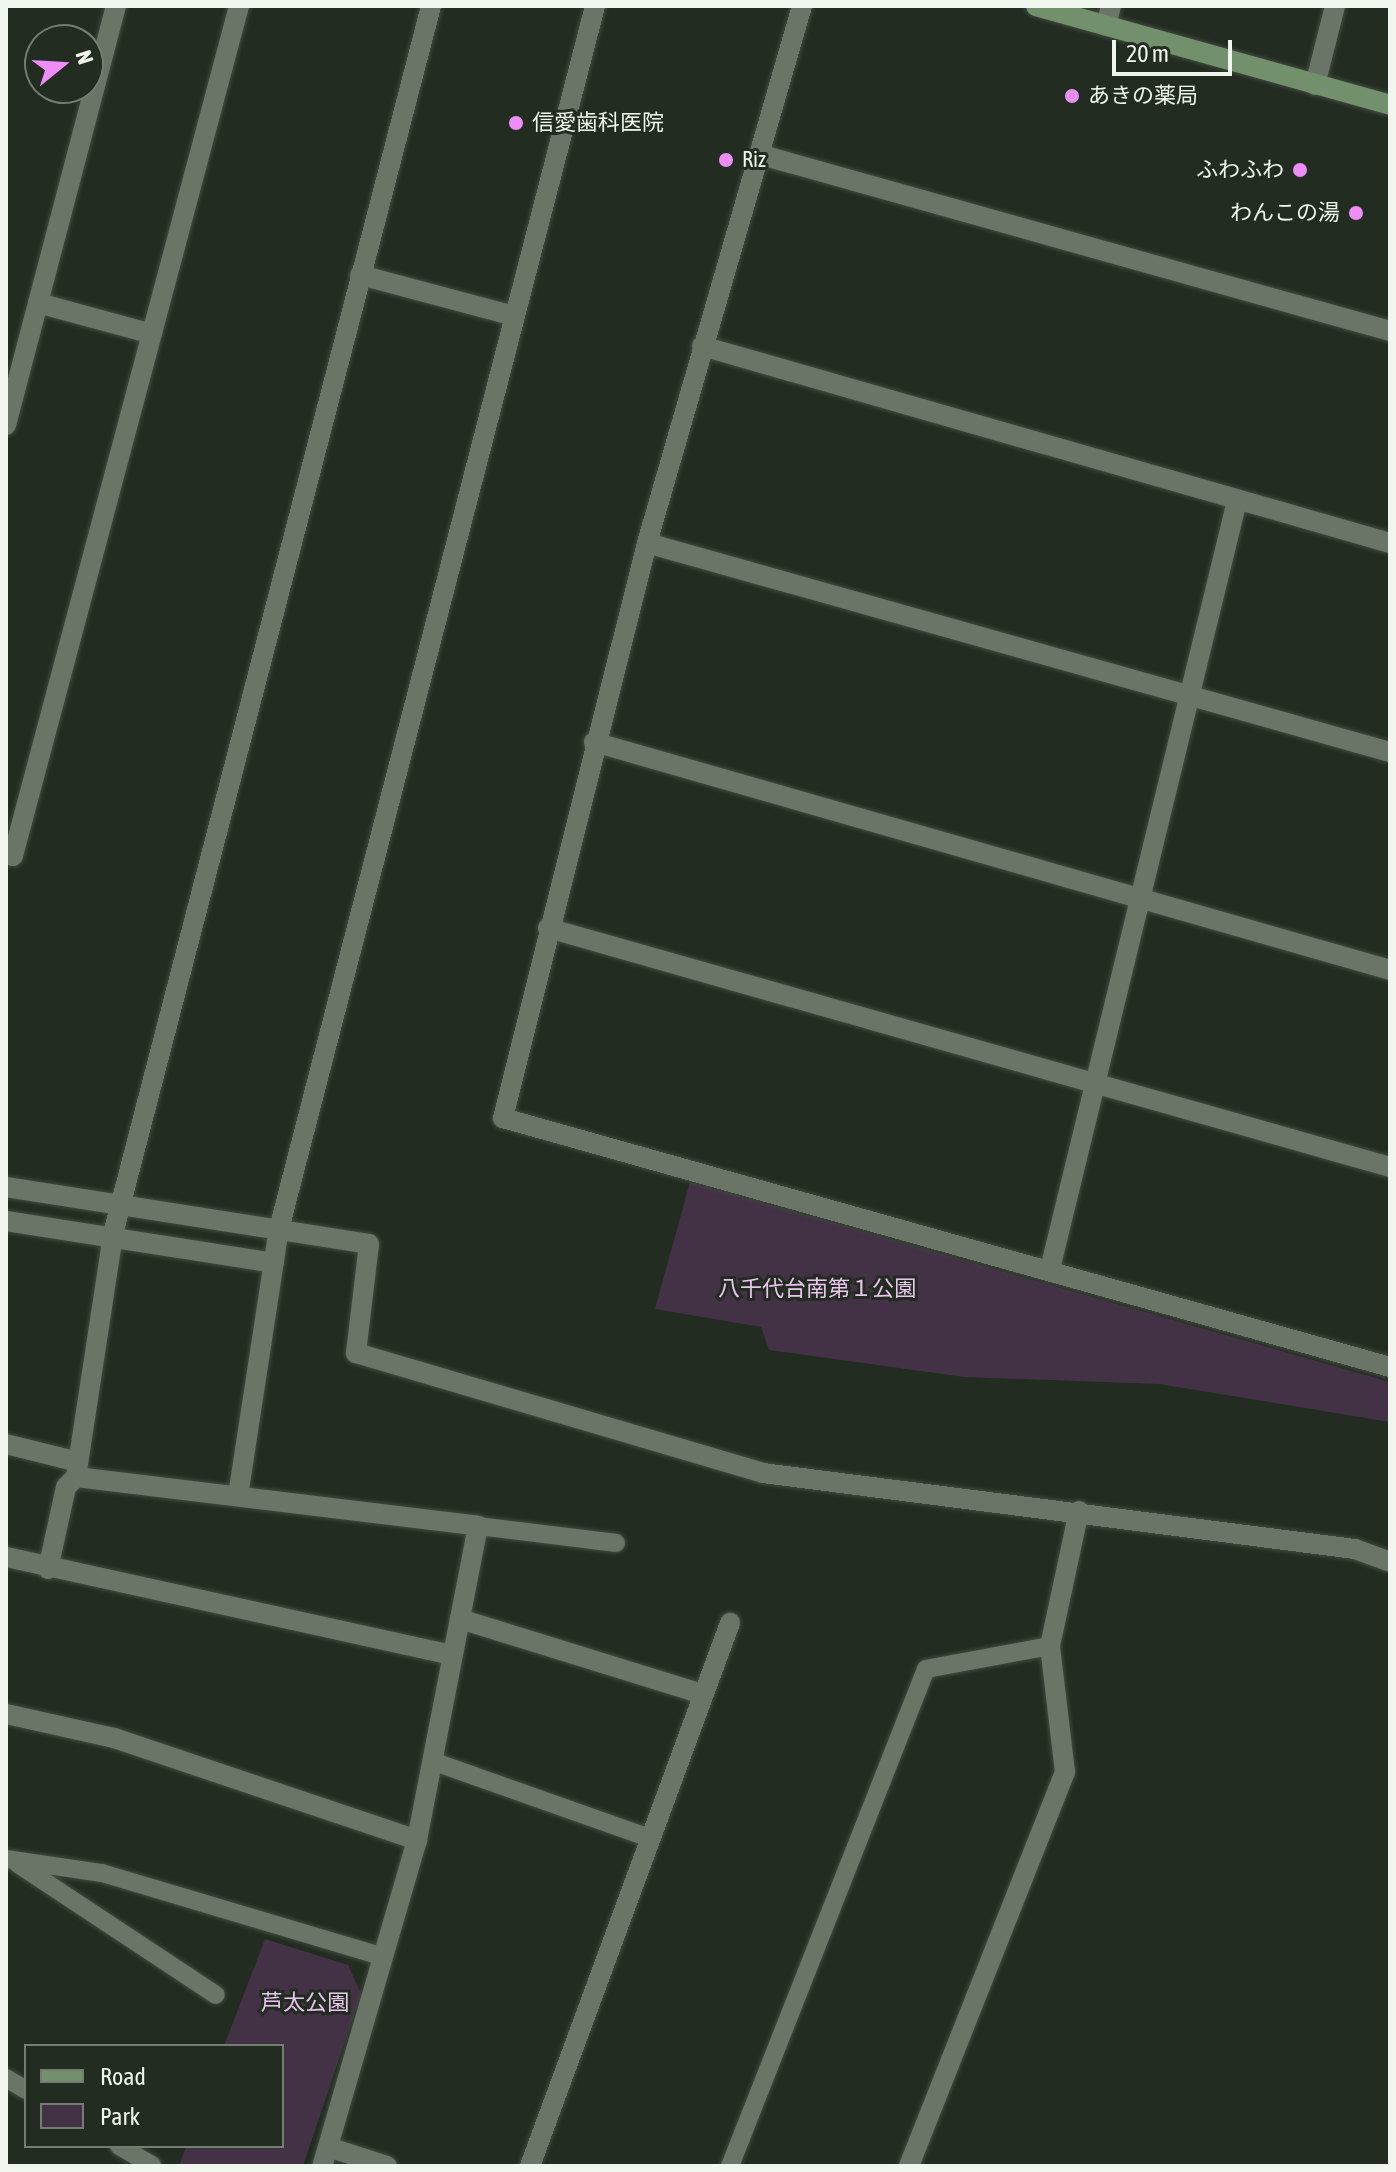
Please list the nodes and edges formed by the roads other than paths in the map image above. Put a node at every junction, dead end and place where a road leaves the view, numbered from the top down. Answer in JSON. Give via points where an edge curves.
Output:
{"nodes":[{"id":1,"x":116,"y":6,"type":"edge"},
{"id":2,"x":239,"y":6,"type":"edge"},
{"id":3,"x":431,"y":6,"type":"edge"},
{"id":4,"x":595,"y":6,"type":"edge"},
{"id":5,"x":802,"y":6,"type":"edge"},
{"id":6,"x":1036,"y":6,"type":"edge"},
{"id":7,"x":1335,"y":6,"type":"edge"},
{"id":8,"x":1109,"y":16,"type":"edge"},
{"id":9,"x":1315,"y":85,"type":"junction"},
{"id":10,"x":1390,"y":105,"type":"edge"},
{"id":11,"x":758,"y":154,"type":"junction"},
{"id":12,"x":360,"y":275,"type":"junction"},
{"id":13,"x":38,"y":303,"type":"junction"},
{"id":14,"x":514,"y":316,"type":"junction"},
{"id":15,"x":1390,"y":331,"type":"edge"},
{"id":16,"x":152,"y":334,"type":"junction"},
{"id":17,"x":702,"y":346,"type":"junction"},
{"id":18,"x":6,"y":425,"type":"edge"},
{"id":19,"x":1237,"y":501,"type":"junction"},
{"id":20,"x":647,"y":543,"type":"junction"},
{"id":21,"x":1390,"y":543,"type":"edge"},
{"id":22,"x":1187,"y":695,"type":"junction"},
{"id":23,"x":594,"y":742,"type":"junction"},
{"id":24,"x":1390,"y":752,"type":"edge"},
{"id":25,"x":6,"y":854,"type":"edge"},
{"id":26,"x":1139,"y":897,"type":"junction"},
{"id":27,"x":548,"y":928,"type":"junction"},
{"id":28,"x":1390,"y":970,"type":"edge"},
{"id":29,"x":1094,"y":1086,"type":"junction"},
{"id":30,"x":1390,"y":1167,"type":"edge"},
{"id":31,"x":6,"y":1187,"type":"edge"},
{"id":32,"x":122,"y":1203,"type":"junction"},
{"id":33,"x":6,"y":1221,"type":"edge"},
{"id":34,"x":279,"y":1229,"type":"junction"},
{"id":35,"x":113,"y":1234,"type":"junction"},
{"id":36,"x":274,"y":1263,"type":"junction"},
{"id":37,"x":1050,"y":1269,"type":"junction"},
{"id":38,"x":1390,"y":1367,"type":"edge"},
{"id":39,"x":6,"y":1444,"type":"edge"},
{"id":40,"x":77,"y":1470,"type":"junction"},
{"id":41,"x":238,"y":1496,"type":"junction"},
{"id":42,"x":1079,"y":1511,"type":"junction"},
{"id":43,"x":478,"y":1526,"type":"junction"},
{"id":44,"x":616,"y":1543,"type":"dead end"},
{"id":45,"x":6,"y":1557,"type":"edge"},
{"id":46,"x":1390,"y":1562,"type":"edge"},
{"id":47,"x":48,"y":1569,"type":"junction"},
{"id":48,"x":460,"y":1619,"type":"junction"},
{"id":49,"x":730,"y":1623,"type":"dead end"},
{"id":50,"x":1050,"y":1646,"type":"junction"},
{"id":51,"x":452,"y":1655,"type":"junction"},
{"id":52,"x":702,"y":1694,"type":"junction"},
{"id":53,"x":6,"y":1714,"type":"edge"},
{"id":54,"x":432,"y":1761,"type":"junction"},
{"id":55,"x":649,"y":1838,"type":"junction"},
{"id":56,"x":417,"y":1840,"type":"junction"},
{"id":57,"x":9,"y":1860,"type":"edge"},
{"id":58,"x":383,"y":1957,"type":"junction"},
{"id":59,"x":216,"y":1995,"type":"dead end"},
{"id":60,"x":6,"y":2078,"type":"edge"},
{"id":61,"x":24,"y":2089,"type":"edge"},
{"id":62,"x":122,"y":2148,"type":"edge"},
{"id":63,"x":325,"y":2156,"type":"edge"},
{"id":64,"x":152,"y":2165,"type":"edge"},
{"id":65,"x":387,"y":2166,"type":"edge"},
{"id":66,"x":530,"y":2166,"type":"edge"},
{"id":67,"x":730,"y":2166,"type":"edge"},
{"id":68,"x":909,"y":2166,"type":"edge"}],
"edges":[{"from":1,"to":13,"type":"street"},
{"from":2,"to":16,"type":"street"},
{"from":3,"to":12,"type":"street"},
{"from":4,"to":14,"type":"street"},
{"from":5,"to":11,"type":"street"},
{"from":6,"to":8,"type":"street"},
{"from":7,"to":9,"type":"street"},
{"from":8,"to":9,"type":"street"},
{"from":9,"to":10,"type":"street"},
{"from":11,"to":15,"type":"street"},
{"from":11,"to":17,"type":"street"},
{"from":12,"to":14,"type":"street"},
{"from":12,"to":32,"type":"street","via":[[303,517]]},
{"from":13,"to":16,"type":"street"},
{"from":13,"to":18,"type":"street"},
{"from":14,"to":34,"type":"street","via":[[419,658]]},
{"from":16,"to":25,"type":"street","via":[[13,856]]},
{"from":17,"to":19,"type":"street"},
{"from":17,"to":20,"type":"street"},
{"from":19,"to":21,"type":"street"},
{"from":19,"to":22,"type":"street"},
{"from":20,"to":22,"type":"street"},
{"from":20,"to":23,"type":"street"},
{"from":22,"to":24,"type":"street"},
{"from":22,"to":26,"type":"street"},
{"from":23,"to":26,"type":"street"},
{"from":23,"to":27,"type":"street"},
{"from":26,"to":28,"type":"street"},
{"from":26,"to":29,"type":"street"},
{"from":27,"to":29,"type":"street"},
{"from":27,"to":37,"type":"street","via":[[503,1118]]},
{"from":29,"to":30,"type":"street"},
{"from":29,"to":37,"type":"street"},
{"from":31,"to":32,"type":"street"},
{"from":32,"to":34,"type":"street"},
{"from":32,"to":35,"type":"street"},
{"from":33,"to":35,"type":"street"},
{"from":34,"to":36,"type":"street"},
{"from":34,"to":42,"type":"street","via":[[369,1244],[356,1353],[763,1473]]},
{"from":35,"to":36,"type":"street"},
{"from":35,"to":40,"type":"street"},
{"from":36,"to":41,"type":"street"},
{"from":37,"to":38,"type":"street"},
{"from":39,"to":40,"type":"street"},
{"from":40,"to":41,"type":"street"},
{"from":40,"to":47,"type":"street","via":[[66,1487]]},
{"from":41,"to":43,"type":"street"},
{"from":42,"to":46,"type":"street","via":[[1355,1549]]},
{"from":42,"to":50,"type":"street"},
{"from":43,"to":44,"type":"lane"},
{"from":43,"to":48,"type":"street"},
{"from":45,"to":47,"type":"street"},
{"from":47,"to":51,"type":"street"},
{"from":48,"to":51,"type":"street"},
{"from":48,"to":52,"type":"street"},
{"from":49,"to":52,"type":"street"},
{"from":50,"to":67,"type":"lane","via":[[926,1669]]},
{"from":50,"to":68,"type":"street","via":[[1065,1772]]},
{"from":51,"to":54,"type":"street"},
{"from":52,"to":55,"type":"street"},
{"from":53,"to":56,"type":"street","via":[[114,1738]]},
{"from":54,"to":55,"type":"lane"},
{"from":54,"to":56,"type":"street"},
{"from":55,"to":66,"type":"street"},
{"from":56,"to":58,"type":"street"},
{"from":57,"to":58,"type":"lane","via":[[102,1873]]},
{"from":57,"to":59,"type":"lane"},
{"from":58,"to":63,"type":"street"},
{"from":60,"to":61,"type":"lane"},
{"from":62,"to":64,"type":"lane"},
{"from":63,"to":65,"type":"street"}]}
